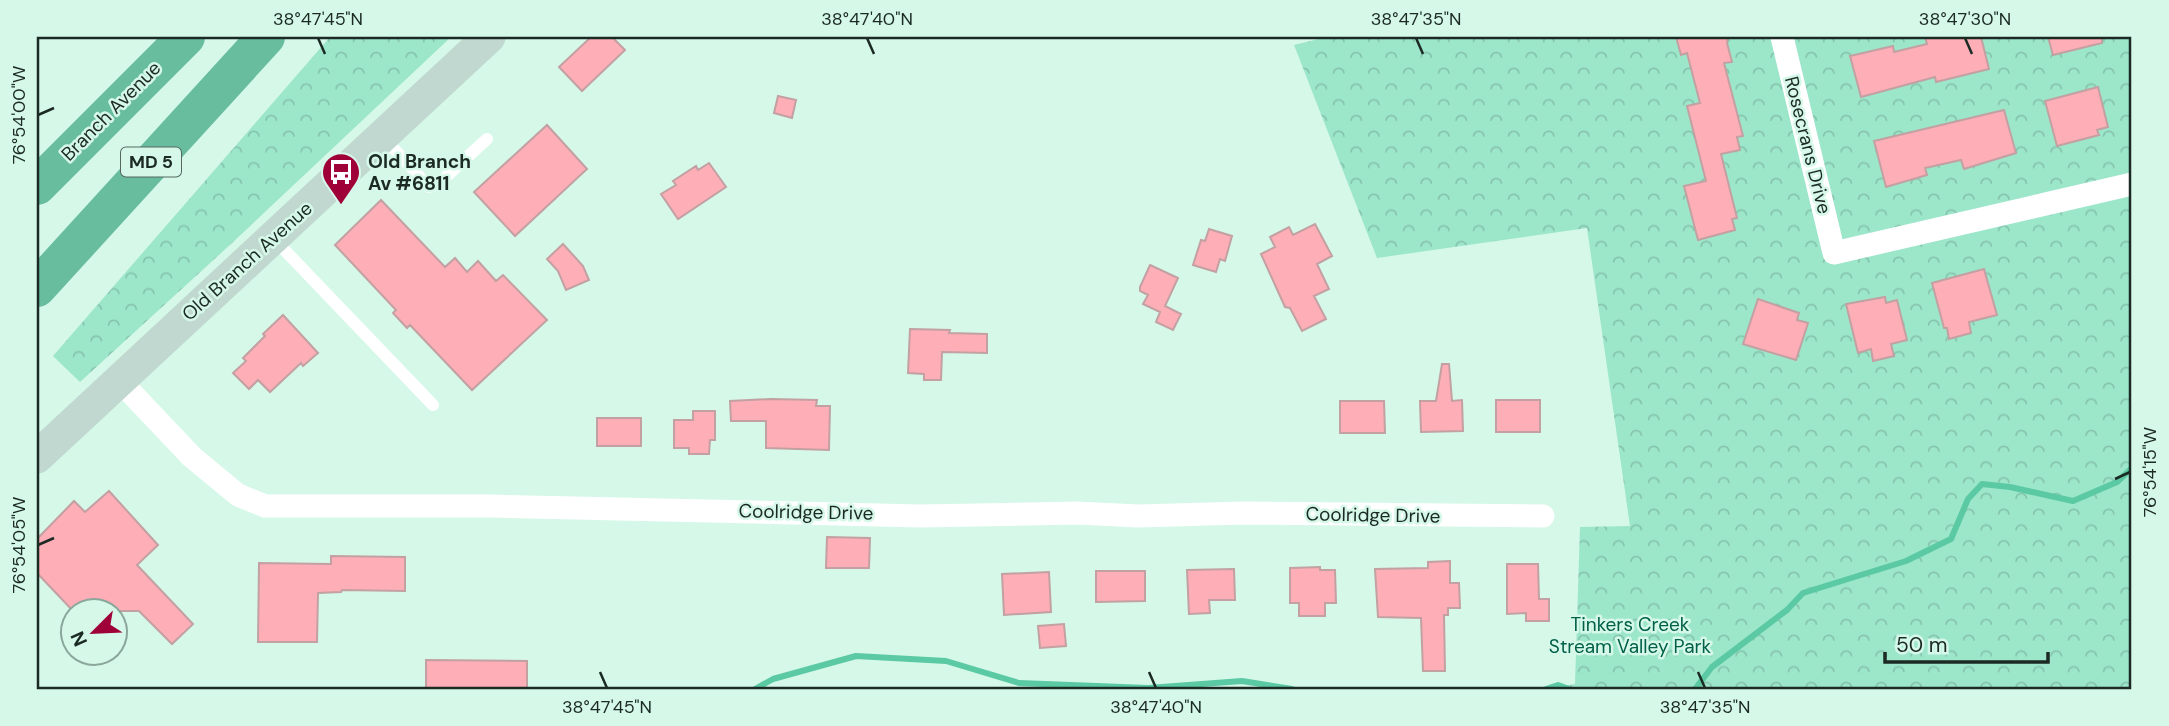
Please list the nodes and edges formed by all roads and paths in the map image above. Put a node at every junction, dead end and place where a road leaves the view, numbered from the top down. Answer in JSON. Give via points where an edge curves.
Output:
{"nodes":[{"id":1,"x":186,"y":37,"type":"edge"},
{"id":2,"x":266,"y":37,"type":"edge"},
{"id":3,"x":489,"y":37,"type":"edge"},
{"id":4,"x":1782,"y":37,"type":"edge"},
{"id":5,"x":383,"y":136,"type":"junction"},
{"id":6,"x":487,"y":139,"type":"dead end"},
{"id":7,"x":2132,"y":184,"type":"edge"},
{"id":8,"x":37,"y":187,"type":"edge"},
{"id":9,"x":272,"y":238,"type":"junction"},
{"id":10,"x":37,"y":288,"type":"edge"},
{"id":11,"x":118,"y":379,"type":"junction"},
{"id":12,"x":433,"y":405,"type":"dead end"},
{"id":13,"x":37,"y":457,"type":"edge"},
{"id":14,"x":1543,"y":516,"type":"dead end"}],
"edges":[{"from":1,"to":8,"type":"highway","name":"Branch Avenue"},
{"from":2,"to":10,"type":"highway","number":"MD 5"},
{"from":3,"to":5,"type":"main road","name":"Old Branch Avenue"},
{"from":4,"to":7,"type":"street","name":"Rosecrans Drive","via":[[1834,253]]},
{"from":5,"to":6,"type":"lane","via":[[429,187]]},
{"from":5,"to":9,"type":"main road","name":"Old Branch Avenue"},
{"from":9,"to":11,"type":"main road","name":"Old Branch Avenue"},
{"from":9,"to":12,"type":"lane"},
{"from":11,"to":13,"type":"main road","name":"Old Branch Avenue"},
{"from":11,"to":14,"type":"street","name":"Coolridge Drive","via":[[192,457],[238,495],[265,506],[502,506],[921,516]]}]}
